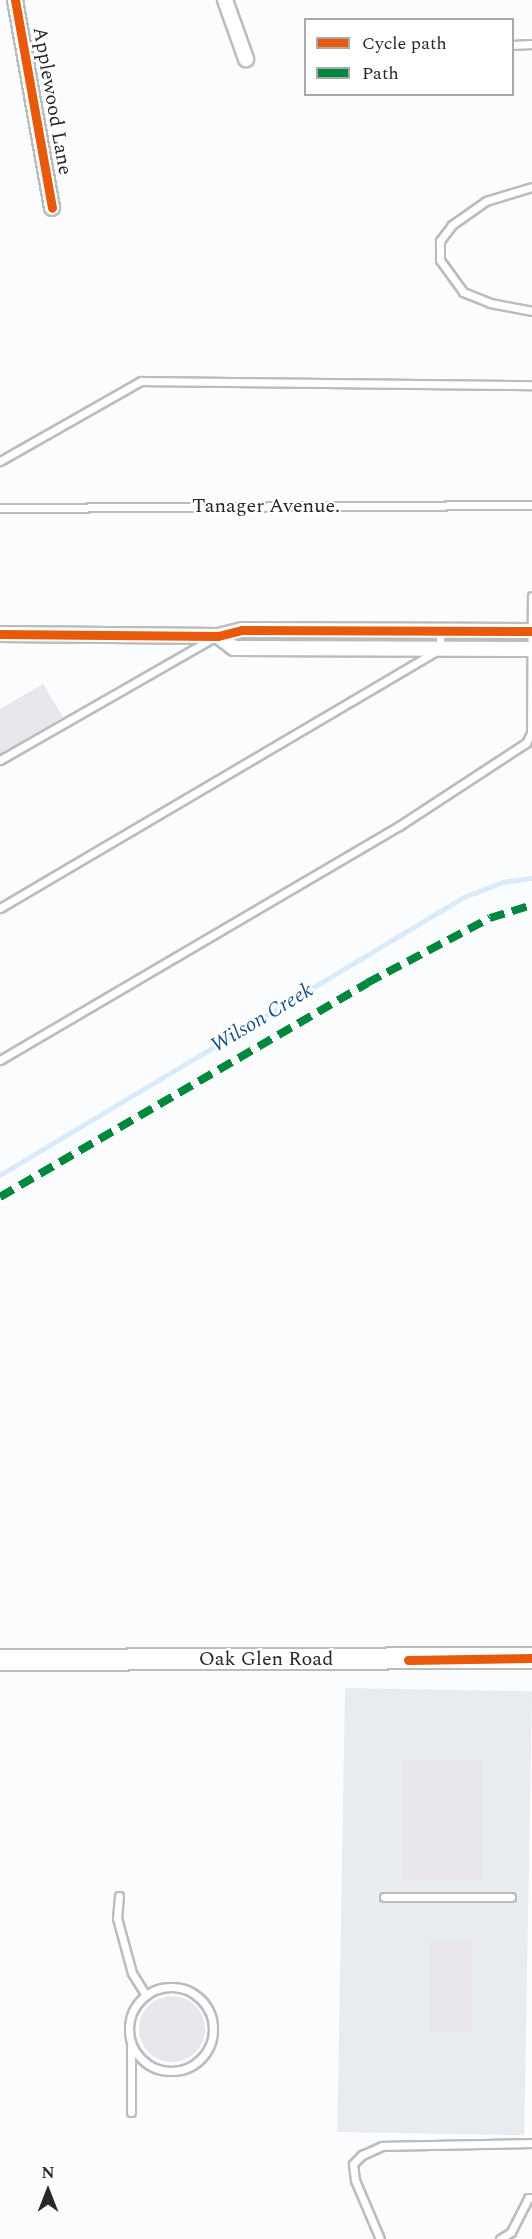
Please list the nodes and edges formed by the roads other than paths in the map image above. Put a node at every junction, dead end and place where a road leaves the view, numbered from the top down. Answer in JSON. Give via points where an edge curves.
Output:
{"nodes":[{"id":1,"x":15,"y":0,"type":"edge"},
{"id":2,"x":225,"y":0,"type":"edge"},
{"id":3,"x":532,"y":44,"type":"edge"},
{"id":4,"x":514,"y":45,"type":"edge"},
{"id":5,"x":246,"y":59,"type":"dead end"},
{"id":6,"x":532,"y":187,"type":"edge"},
{"id":7,"x":52,"y":208,"type":"dead end"},
{"id":8,"x":532,"y":311,"type":"edge"},
{"id":9,"x":532,"y":385,"type":"edge"},
{"id":10,"x":0,"y":462,"type":"edge"},
{"id":11,"x":532,"y":505,"type":"edge"},
{"id":12,"x":0,"y":508,"type":"edge"},
{"id":13,"x":532,"y":596,"type":"edge"},
{"id":14,"x":440,"y":631,"type":"junction"},
{"id":15,"x":532,"y":631,"type":"edge"},
{"id":16,"x":0,"y":634,"type":"edge"},
{"id":17,"x":218,"y":636,"type":"junction"},
{"id":18,"x":440,"y":649,"type":"junction"},
{"id":19,"x":532,"y":649,"type":"edge"},
{"id":20,"x":0,"y":760,"type":"edge"},
{"id":21,"x":0,"y":908,"type":"edge"},
{"id":22,"x":0,"y":1060,"type":"edge"},
{"id":23,"x":532,"y":1658,"type":"edge"},
{"id":24,"x":0,"y":1660,"type":"edge"},
{"id":25,"x":119,"y":1896,"type":"dead end"},
{"id":26,"x":384,"y":1897,"type":"dead end"},
{"id":27,"x":511,"y":1897,"type":"dead end"},
{"id":28,"x":146,"y":1995,"type":"junction"},
{"id":29,"x":131,"y":2043,"type":"junction"},
{"id":30,"x":131,"y":2112,"type":"dead end"},
{"id":31,"x":532,"y":2143,"type":"edge"},
{"id":32,"x":532,"y":2198,"type":"edge"},
{"id":33,"x":380,"y":2239,"type":"edge"},
{"id":34,"x":500,"y":2239,"type":"edge"}],
"edges":[{"from":1,"to":7,"type":"street","name":"Applewood Lane"},
{"from":2,"to":5,"type":"street"},
{"from":3,"to":4,"type":"lane"},
{"from":6,"to":8,"type":"lane","via":[[486,201],[452,225],[440,242],[440,260],[464,292],[490,303]]},
{"from":9,"to":10,"type":"lane","via":[[141,381]]},
{"from":11,"to":12,"type":"lane","name":"Tanager Avenue."},
{"from":13,"to":15,"type":"lane"},
{"from":14,"to":15,"type":"street"},
{"from":14,"to":17,"type":"street","via":[[242,630]]},
{"from":14,"to":18,"type":"lane"},
{"from":15,"to":19,"type":"lane"},
{"from":16,"to":17,"type":"street"},
{"from":17,"to":18,"type":"street","via":[[234,648]]},
{"from":17,"to":20,"type":"lane"},
{"from":18,"to":19,"type":"street"},
{"from":18,"to":21,"type":"lane"},
{"from":19,"to":22,"type":"lane","via":[[531,733],[526,743],[399,826]]},
{"from":23,"to":24,"type":"main road","name":"Oak Glen Road"},
{"from":25,"to":28,"type":"lane","via":[[117,1918],[132,1973]]},
{"from":26,"to":27,"type":"lane"},
{"from":28,"to":29,"type":"lane","via":[[131,2016]]},
{"from":28,"to":29,"type":"lane","via":[[171,1988],[196,1996],[211,2018],[210,2045],[191,2066],[162,2071],[138,2056]]},
{"from":29,"to":30,"type":"lane"},
{"from":31,"to":33,"type":"lane","via":[[423,2143],[382,2146],[362,2155],[353,2164],[355,2180]]},
{"from":32,"to":34,"type":"lane","via":[[528,2198],[511,2232]]}]}
